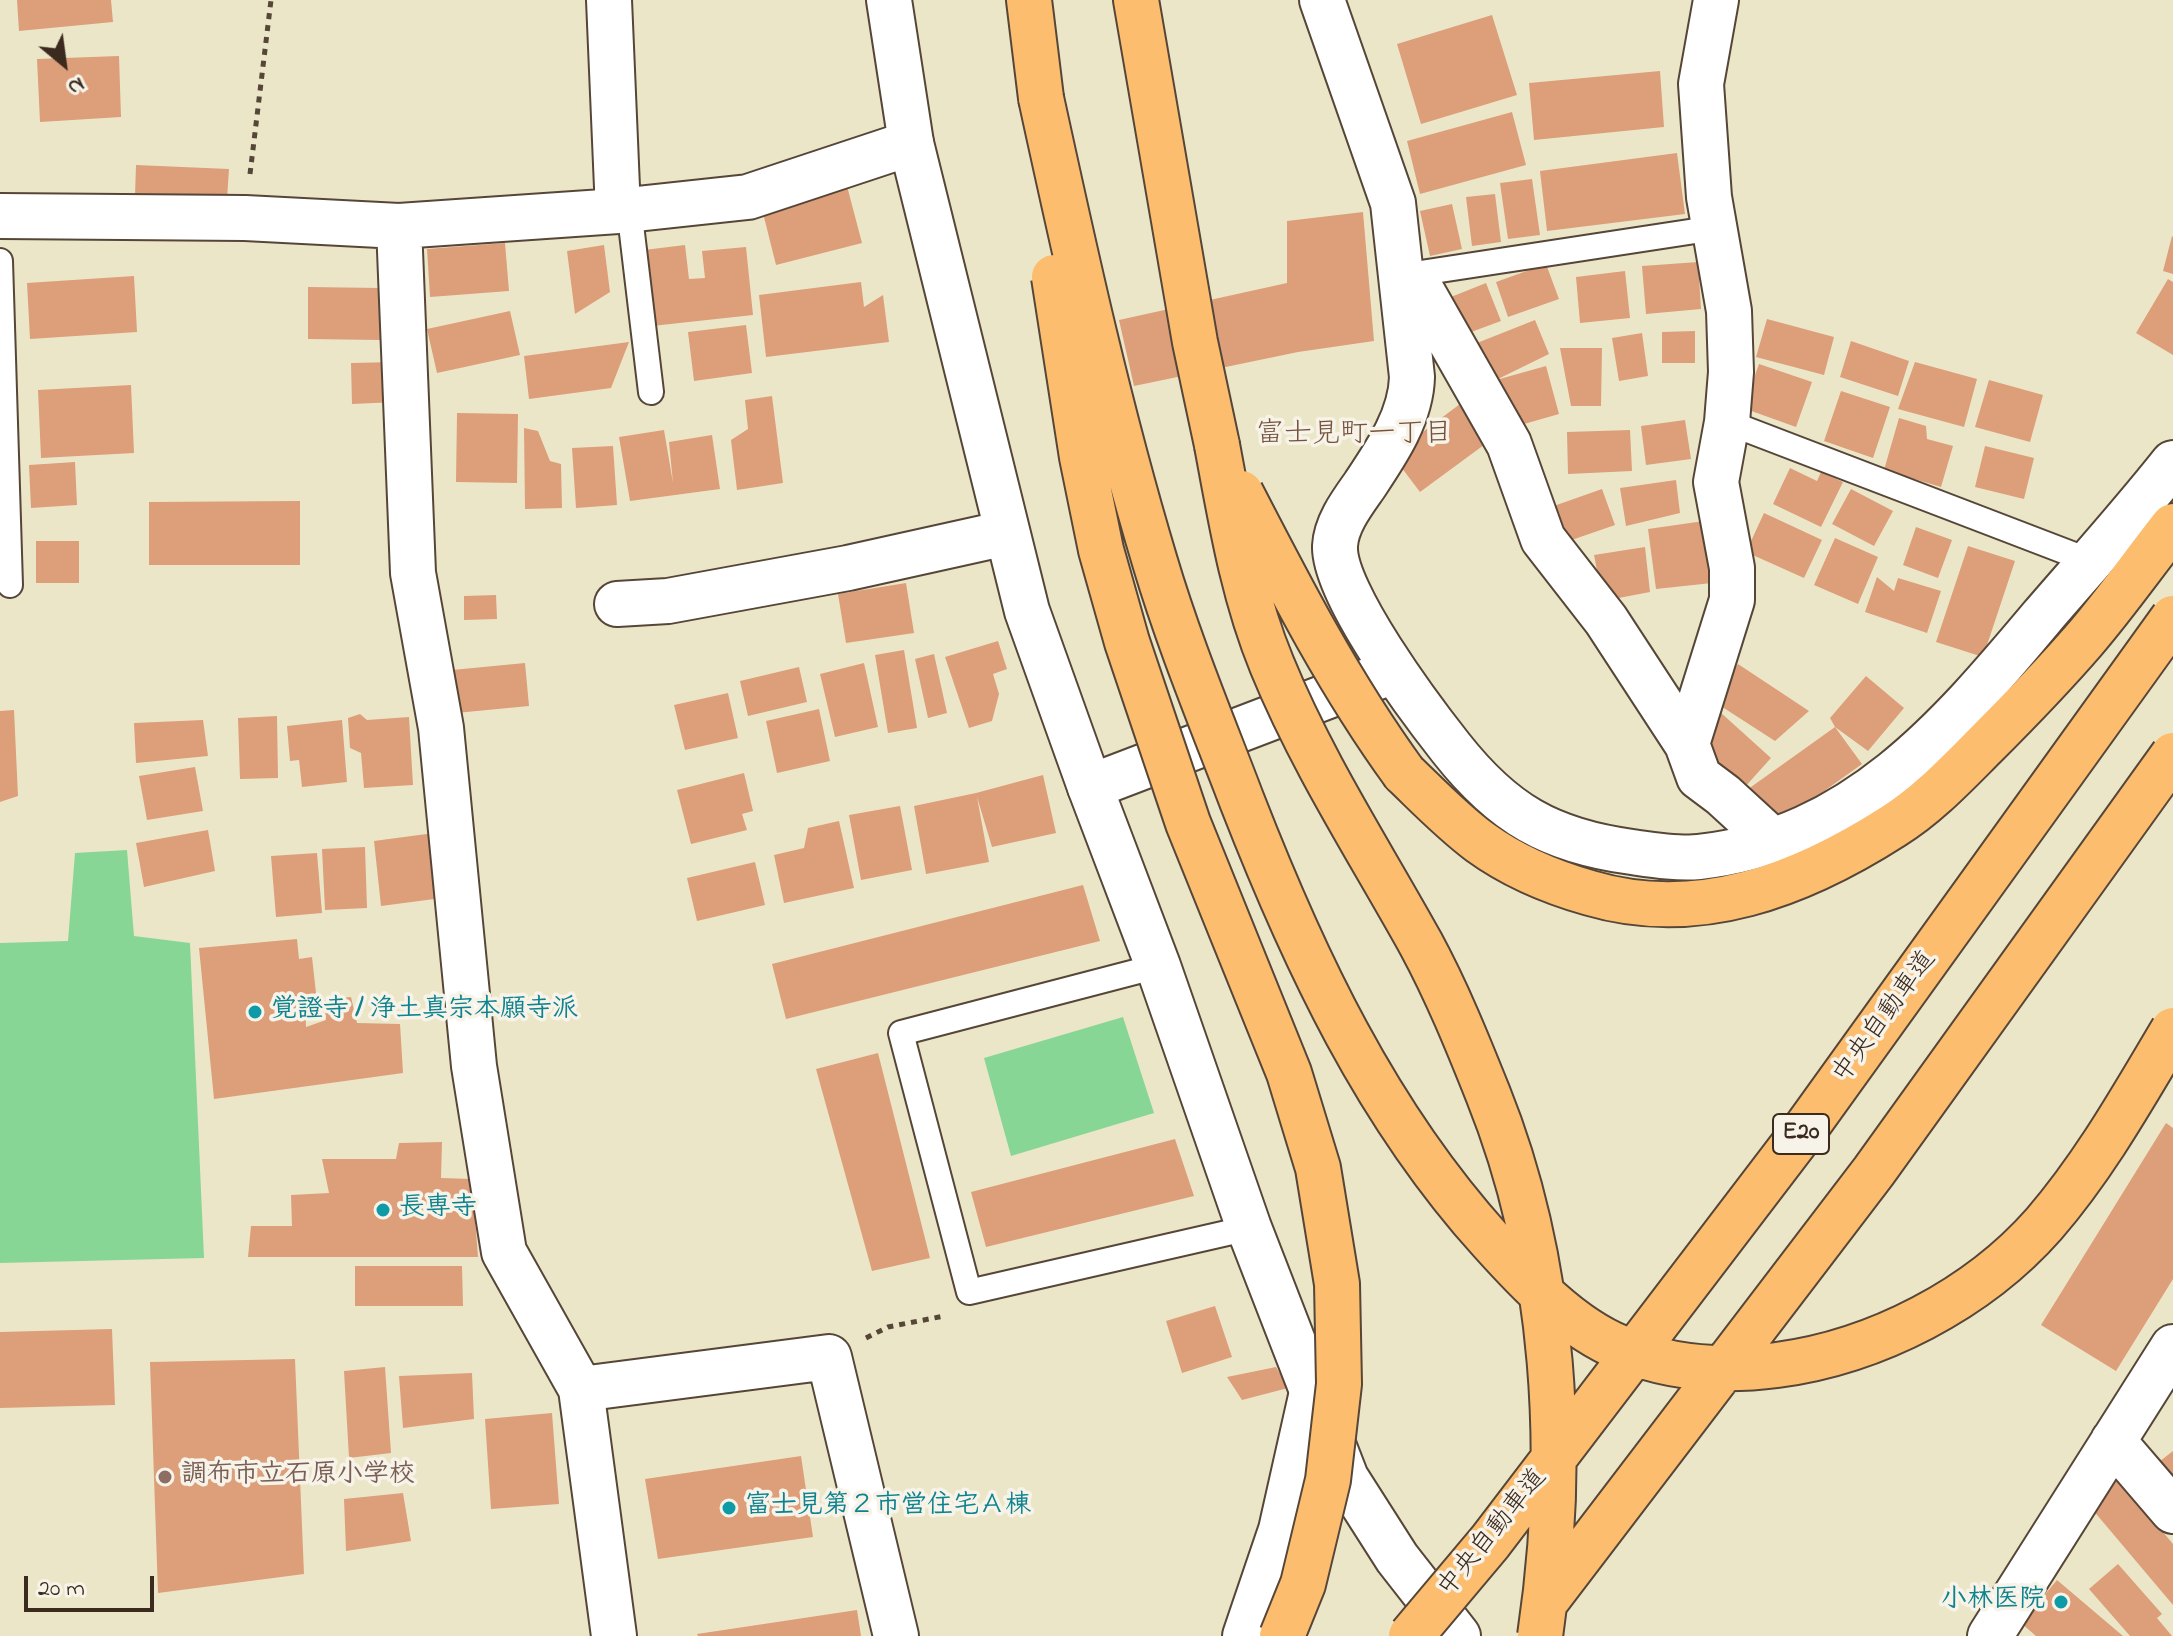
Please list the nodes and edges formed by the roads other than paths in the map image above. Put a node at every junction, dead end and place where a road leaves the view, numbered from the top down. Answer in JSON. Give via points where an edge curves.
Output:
{"nodes":[{"id":1,"x":609,"y":0,"type":"edge"},
{"id":2,"x":889,"y":0,"type":"edge"},
{"id":3,"x":1029,"y":0,"type":"edge"},
{"id":4,"x":1136,"y":0,"type":"edge"},
{"id":5,"x":1322,"y":0,"type":"edge"},
{"id":6,"x":1716,"y":0,"type":"edge"},
{"id":7,"x":1041,"y":98,"type":"junction"},
{"id":8,"x":911,"y":143,"type":"junction"},
{"id":9,"x":624,"y":210,"type":"junction"},
{"id":10,"x":0,"y":216,"type":"edge"},
{"id":11,"x":399,"y":226,"type":"junction"},
{"id":12,"x":1715,"y":228,"type":"junction"},
{"id":13,"x":0,"y":261,"type":"edge"},
{"id":14,"x":1401,"y":276,"type":"junction"},
{"id":15,"x":651,"y":392,"type":"dead end"},
{"id":16,"x":1727,"y":422,"type":"junction"},
{"id":17,"x":1217,"y":445,"type":"junction"},
{"id":18,"x":2173,"y":463,"type":"edge"},
{"id":19,"x":2173,"y":526,"type":"edge"},
{"id":20,"x":1006,"y":533,"type":"junction"},
{"id":21,"x":2090,"y":561,"type":"junction"},
{"id":22,"x":10,"y":585,"type":"dead end"},
{"id":23,"x":617,"y":604,"type":"dead end"},
{"id":24,"x":2173,"y":618,"type":"edge"},
{"id":25,"x":1394,"y":671,"type":"junction"},
{"id":26,"x":1687,"y":744,"type":"junction"},
{"id":27,"x":2173,"y":755,"type":"edge"},
{"id":28,"x":1090,"y":787,"type":"junction"},
{"id":29,"x":1772,"y":840,"type":"junction"},
{"id":30,"x":1158,"y":966,"type":"junction"},
{"id":31,"x":2173,"y":1030,"type":"edge"},
{"id":32,"x":1249,"y":1228,"type":"junction"},
{"id":33,"x":2173,"y":1347,"type":"edge"},
{"id":34,"x":581,"y":1389,"type":"junction"},
{"id":35,"x":1312,"y":1392,"type":"junction"},
{"id":36,"x":2113,"y":1441,"type":"junction"},
{"id":37,"x":2173,"y":1511,"type":"edge"},
{"id":38,"x":614,"y":1636,"type":"edge"},
{"id":39,"x":896,"y":1636,"type":"edge"},
{"id":40,"x":1245,"y":1636,"type":"edge"},
{"id":41,"x":1282,"y":1636,"type":"edge"},
{"id":42,"x":1411,"y":1636,"type":"edge"},
{"id":43,"x":1458,"y":1636,"type":"edge"},
{"id":44,"x":1519,"y":1636,"type":"edge"},
{"id":45,"x":1540,"y":1636,"type":"edge"},
{"id":46,"x":1990,"y":1636,"type":"edge"}],
"edges":[{"from":1,"to":9,"type":"street"},
{"from":2,"to":8,"type":"street"},
{"from":3,"to":7,"type":"highway"},
{"from":4,"to":17,"type":"highway"},
{"from":5,"to":14,"type":"street","via":[[1393,203]]},
{"from":6,"to":12,"type":"street","via":[[1701,84]]},
{"from":7,"to":31,"type":"highway","bridge":true,"via":[[1089,317],[1157,567],[1270,870],[1338,1020],[1419,1154],[1516,1269],[1572,1319],[1618,1347],[1676,1365],[1737,1370],[1803,1362],[1870,1343],[1931,1313],[1989,1274],[2040,1228],[2081,1177]]},
{"from":7,"to":41,"type":"highway","bridge":true,"via":[[1051,259],[1101,550],[1173,781],[1289,1073],[1318,1168],[1337,1284],[1339,1384],[1328,1480],[1303,1584]]},
{"from":8,"to":9,"type":"street","via":[[748,197]]},
{"from":8,"to":20,"type":"street"},
{"from":9,"to":11,"type":"street"},
{"from":9,"to":15,"type":"lane"},
{"from":10,"to":11,"type":"street","via":[[245,218]]},
{"from":11,"to":34,"type":"street","via":[[413,573],[441,728],[474,1066],[504,1252]]},
{"from":12,"to":14,"type":"lane"},
{"from":12,"to":16,"type":"street","via":[[1729,311]]},
{"from":13,"to":22,"type":"lane"},
{"from":14,"to":25,"type":"street","via":[[1411,399],[1349,507],[1335,545],[1344,582]]},
{"from":14,"to":26,"type":"street","via":[[1423,293],[1509,444],[1543,539],[1606,620]]},
{"from":16,"to":21,"type":"lane"},
{"from":16,"to":26,"type":"street","via":[[1716,482],[1732,568],[1732,600]]},
{"from":17,"to":19,"type":"highway","bridge":true,"via":[[1329,659],[1404,773],[1481,843],[1523,868],[1615,900],[1668,905],[1731,899],[1782,885],[1895,825],[2011,720],[2086,638]]},
{"from":17,"to":45,"type":"highway","bridge":true,"via":[[1249,599],[1272,666],[1435,975],[1490,1097],[1519,1186],[1538,1271],[1553,1432],[1549,1580]]},
{"from":18,"to":21,"type":"street"},
{"from":20,"to":23,"type":"street","via":[[848,568],[683,598]]},
{"from":20,"to":28,"type":"street","via":[[1027,611]]},
{"from":21,"to":29,"type":"street","via":[[1958,712],[1906,763],[1845,809]]},
{"from":24,"to":42,"type":"highway","name":"中央自動車道","number":"E20","bridge":true,"via":[[1808,1125],[1490,1542]]},
{"from":25,"to":28,"type":"street"},
{"from":25,"to":29,"type":"street","via":[[1464,765],[1516,813],[1552,834],[1593,847],[1695,857]]},
{"from":26,"to":29,"type":"street","via":[[1699,777]]},
{"from":27,"to":44,"type":"highway","bridge":true,"via":[[1874,1171]]},
{"from":28,"to":30,"type":"street"},
{"from":30,"to":32,"type":"street"},
{"from":30,"to":32,"type":"lane","via":[[901,1033],[969,1292]]},
{"from":32,"to":35,"type":"street"},
{"from":33,"to":36,"type":"street"},
{"from":34,"to":38,"type":"street"},
{"from":34,"to":39,"type":"street","via":[[829,1357]]},
{"from":35,"to":40,"type":"street","via":[[1281,1530]]},
{"from":35,"to":43,"type":"street","via":[[1346,1478],[1397,1558]]},
{"from":36,"to":37,"type":"street"},
{"from":36,"to":46,"type":"street"}]}
